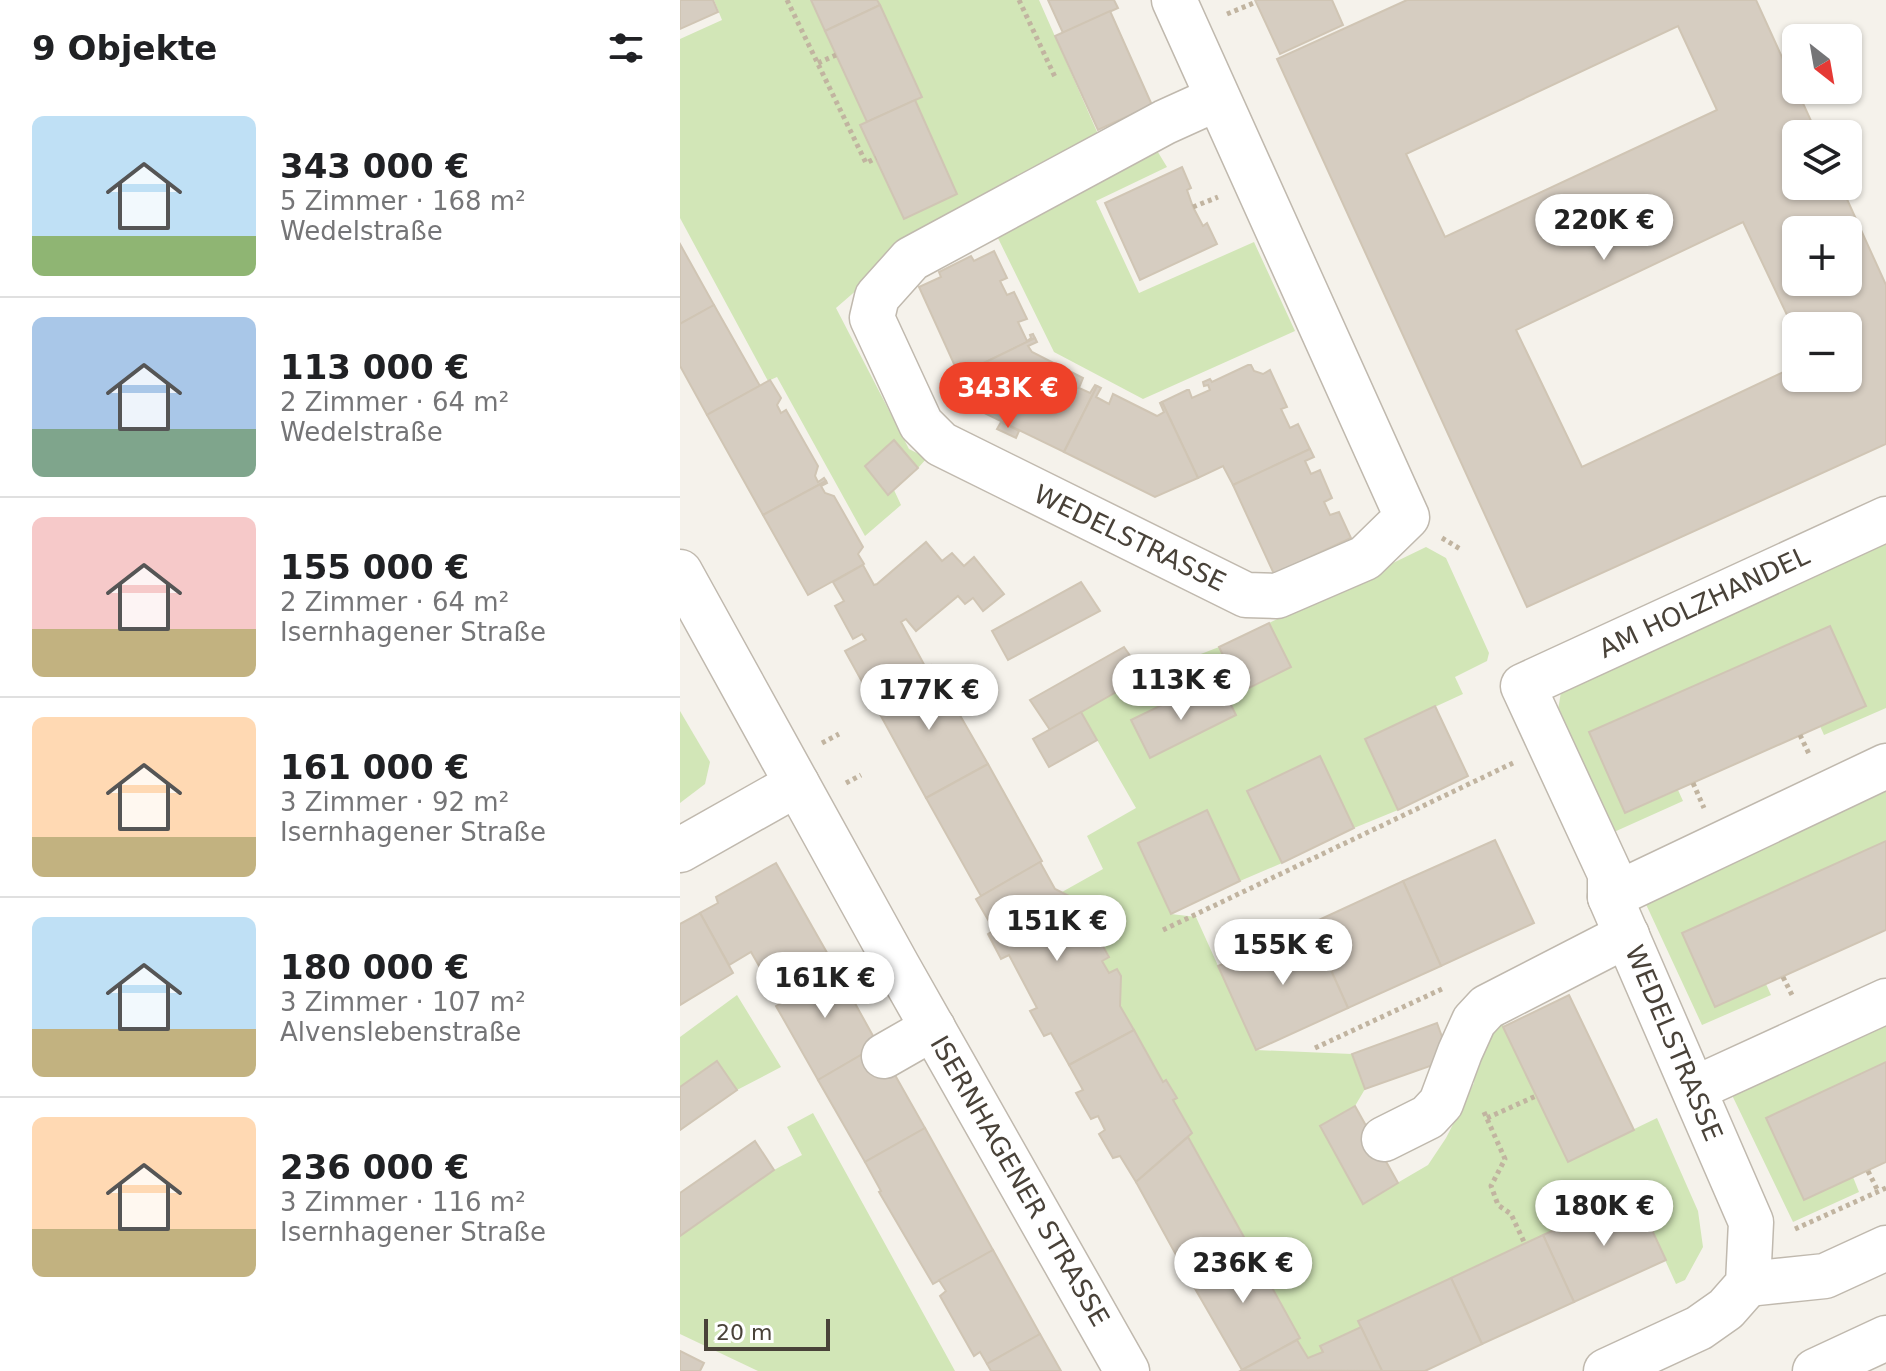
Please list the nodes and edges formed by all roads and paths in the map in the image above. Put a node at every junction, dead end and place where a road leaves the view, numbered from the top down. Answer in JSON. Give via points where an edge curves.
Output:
{"nodes":[{"id":1,"x":787,"y":0,"type":"edge"},
{"id":2,"x":1019,"y":0,"type":"edge"},
{"id":3,"x":1174,"y":0,"type":"edge"},
{"id":4,"x":1256,"y":2,"type":"edge"},
{"id":5,"x":1218,"y":18,"type":"dead end"},
{"id":6,"x":836,"y":55,"type":"dead end"},
{"id":7,"x":818,"y":63,"type":"junction"},
{"id":8,"x":1056,"y":79,"type":"dead end"},
{"id":9,"x":1218,"y":98,"type":"junction"},
{"id":10,"x":876,"y":158,"type":"dead end"},
{"id":11,"x":1886,"y":519,"type":"edge"},
{"id":12,"x":684,"y":587,"type":"edge"},
{"id":13,"x":1523,"y":686,"type":"joint"},
{"id":14,"x":1550,"y":745,"type":"junction"},
{"id":15,"x":1886,"y":766,"type":"edge"},
{"id":16,"x":797,"y":784,"type":"junction"},
{"id":17,"x":680,"y":850,"type":"edge"},
{"id":18,"x":1619,"y":916,"type":"junction"},
{"id":19,"x":1163,"y":930,"type":"dead end"},
{"id":20,"x":1886,"y":1001,"type":"edge"},
{"id":21,"x":933,"y":1028,"type":"junction"},
{"id":22,"x":884,"y":1056,"type":"dead end"},
{"id":23,"x":1448,"y":1085,"type":"junction"},
{"id":24,"x":1694,"y":1089,"type":"junction"},
{"id":25,"x":1536,"y":1096,"type":"dead end"},
{"id":26,"x":1487,"y":1118,"type":"junction"},
{"id":27,"x":1384,"y":1139,"type":"dead end"},
{"id":28,"x":1868,"y":1171,"type":"dead end"},
{"id":29,"x":1886,"y":1188,"type":"edge"},
{"id":30,"x":1878,"y":1192,"type":"junction"},
{"id":31,"x":1525,"y":1244,"type":"dead end"},
{"id":32,"x":1886,"y":1248,"type":"edge"},
{"id":33,"x":1749,"y":1267,"type":"junction"},
{"id":34,"x":1886,"y":1338,"type":"edge"},
{"id":35,"x":1617,"y":1369,"type":"edge"},
{"id":36,"x":1127,"y":1371,"type":"edge"},
{"id":37,"x":1815,"y":1371,"type":"edge"}],
"edges":[{"from":1,"to":7,"type":"path"},
{"from":2,"to":8,"type":"path"},
{"from":3,"to":9,"type":"street","name":"WEDELSTRASSE"},
{"from":4,"to":5,"type":"path"},
{"from":6,"to":7,"type":"path"},
{"from":7,"to":10,"type":"path","via":[[866,163]]},
{"from":9,"to":9,"type":"street","name":"WEDELSTRASSE","via":[[1407,517],[1365,558],[1277,596],[1246,595],[941,444],[921,424],[872,318],[877,297],[911,259]]},
{"from":11,"to":13,"type":"street","name":"AM HOLZHANDEL"},
{"from":12,"to":16,"type":"street","name":"ISERNHAGENER STRASSE"},
{"from":13,"to":14,"type":"street","name":"WEDELSTRASSE"},
{"from":14,"to":18,"type":"street","name":"WEDELSTRASSE","via":[[1610,874]]},
{"from":14,"to":19,"type":"path"},
{"from":15,"to":18,"type":"street"},
{"from":16,"to":17,"type":"street"},
{"from":16,"to":21,"type":"street","name":"ISERNHAGENER STRASSE"},
{"from":18,"to":23,"type":"street","via":[[1487,1007],[1474,1021]]},
{"from":18,"to":24,"type":"street","name":"WEDELSTRASSE"},
{"from":20,"to":24,"type":"street"},
{"from":21,"to":22,"type":"street"},
{"from":21,"to":36,"type":"street","name":"ISERNHAGENER STRASSE"},
{"from":23,"to":26,"type":"path","via":[[1474,1088]]},
{"from":23,"to":27,"type":"street","via":[[1428,1117]]},
{"from":24,"to":33,"type":"street","name":"WEDELSTRASSE","via":[[1751,1222]]},
{"from":25,"to":26,"type":"path"},
{"from":26,"to":31,"type":"path","via":[[1505,1159],[1491,1186]]},
{"from":28,"to":30,"type":"path"},
{"from":29,"to":30,"type":"path"},
{"from":30,"to":33,"type":"path"},
{"from":32,"to":33,"type":"street","via":[[1825,1276]]},
{"from":33,"to":35,"type":"street","via":[[1726,1309]]},
{"from":34,"to":37,"type":"street"}]}
